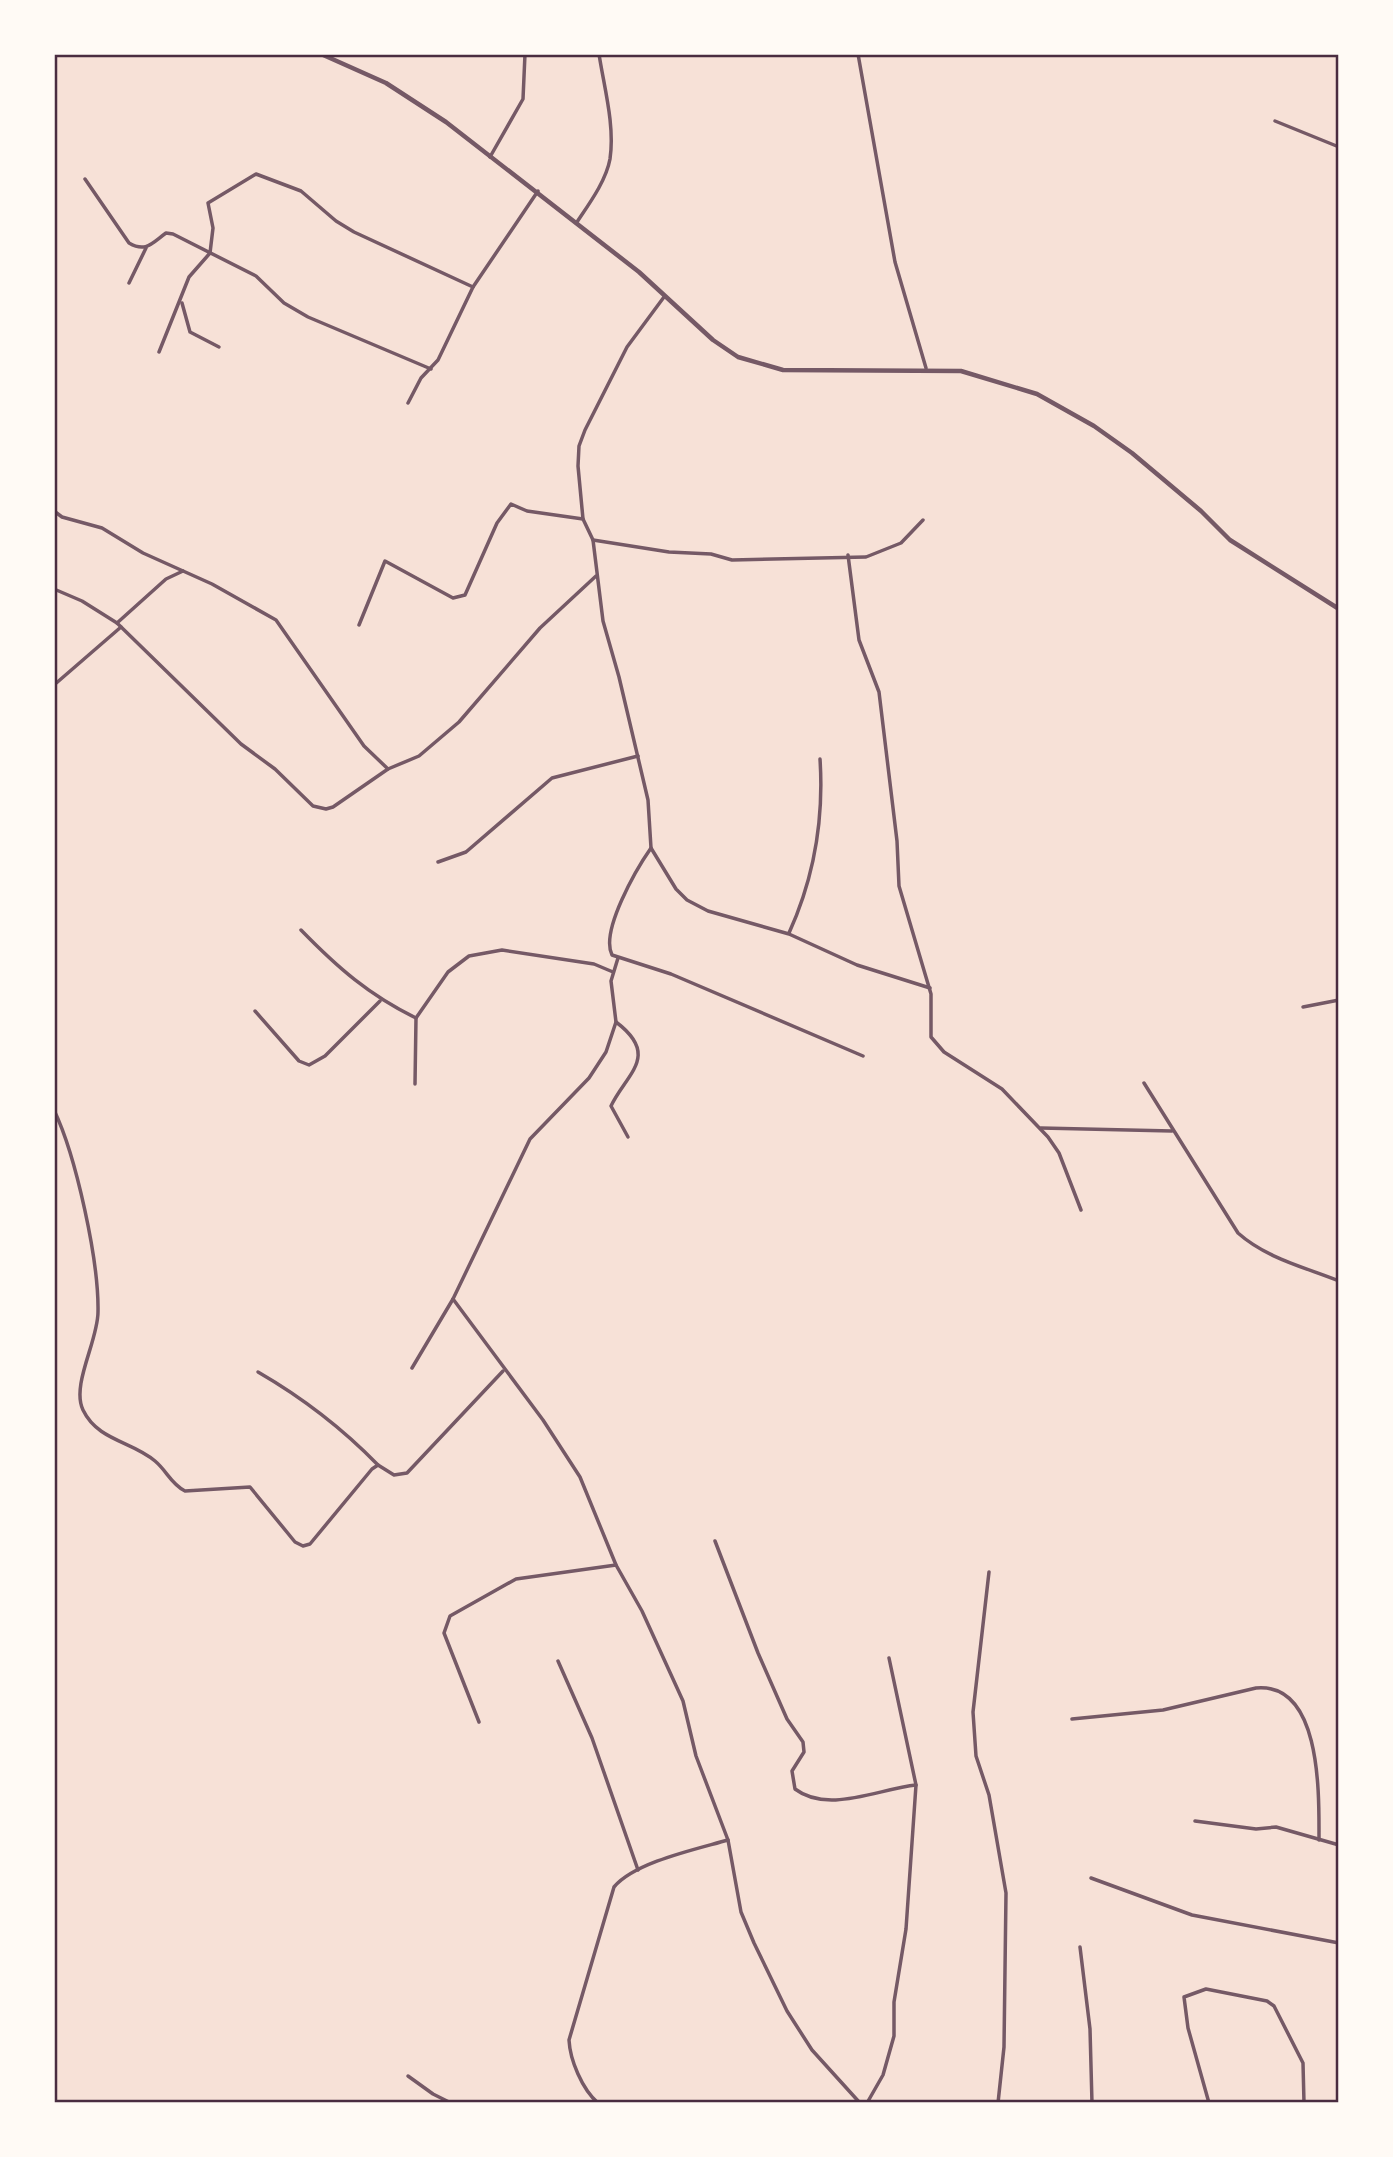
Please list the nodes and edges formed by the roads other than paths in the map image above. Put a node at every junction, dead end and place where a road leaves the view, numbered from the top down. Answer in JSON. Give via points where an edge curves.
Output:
{"nodes":[{"id":1,"x":321,"y":54,"type":"edge"},
{"id":2,"x":525,"y":54,"type":"edge"},
{"id":3,"x":599,"y":54,"type":"edge"},
{"id":4,"x":858,"y":54,"type":"edge"},
{"id":5,"x":1275,"y":121,"type":"dead end"},
{"id":6,"x":1339,"y":147,"type":"edge"},
{"id":7,"x":490,"y":157,"type":"junction"},
{"id":8,"x":85,"y":179,"type":"dead end"},
{"id":9,"x":538,"y":191,"type":"junction"},
{"id":10,"x":577,"y":222,"type":"junction"},
{"id":11,"x":146,"y":248,"type":"junction"},
{"id":12,"x":210,"y":253,"type":"junction"},
{"id":13,"x":129,"y":283,"type":"dead end"},
{"id":14,"x":473,"y":287,"type":"junction"},
{"id":15,"x":664,"y":297,"type":"junction"},
{"id":16,"x":182,"y":300,"type":"junction"},
{"id":17,"x":219,"y":347,"type":"dead end"},
{"id":18,"x":159,"y":352,"type":"dead end"},
{"id":19,"x":926,"y":368,"type":"junction"},
{"id":20,"x":431,"y":369,"type":"junction"},
{"id":21,"x":408,"y":403,"type":"dead end"},
{"id":22,"x":54,"y":511,"type":"edge"},
{"id":23,"x":583,"y":519,"type":"junction"},
{"id":24,"x":923,"y":520,"type":"dead end"},
{"id":25,"x":593,"y":540,"type":"junction"},
{"id":26,"x":848,"y":555,"type":"junction"},
{"id":27,"x":183,"y":571,"type":"junction"},
{"id":28,"x":596,"y":576,"type":"junction"},
{"id":29,"x":54,"y":589,"type":"edge"},
{"id":30,"x":1339,"y":609,"type":"edge"},
{"id":31,"x":119,"y":624,"type":"junction"},
{"id":32,"x":359,"y":625,"type":"dead end"},
{"id":33,"x":54,"y":685,"type":"edge"},
{"id":34,"x":638,"y":756,"type":"junction"},
{"id":35,"x":820,"y":759,"type":"dead end"},
{"id":36,"x":388,"y":769,"type":"junction"},
{"id":37,"x":651,"y":848,"type":"junction"},
{"id":38,"x":438,"y":862,"type":"dead end"},
{"id":39,"x":301,"y":930,"type":"dead end"},
{"id":40,"x":789,"y":934,"type":"junction"},
{"id":41,"x":618,"y":958,"type":"junction"},
{"id":42,"x":613,"y":972,"type":"junction"},
{"id":43,"x":930,"y":988,"type":"junction"},
{"id":44,"x":1339,"y":1000,"type":"edge"},
{"id":45,"x":380,"y":1001,"type":"junction"},
{"id":46,"x":1303,"y":1007,"type":"dead end"},
{"id":47,"x":255,"y":1011,"type":"dead end"},
{"id":48,"x":416,"y":1018,"type":"junction"},
{"id":49,"x":616,"y":1022,"type":"junction"},
{"id":50,"x":863,"y":1056,"type":"dead end"},
{"id":51,"x":1144,"y":1083,"type":"dead end"},
{"id":52,"x":415,"y":1084,"type":"dead end"},
{"id":53,"x":54,"y":1110,"type":"edge"},
{"id":54,"x":1041,"y":1128,"type":"junction"},
{"id":55,"x":1172,"y":1131,"type":"junction"},
{"id":56,"x":628,"y":1137,"type":"dead end"},
{"id":57,"x":1081,"y":1210,"type":"dead end"},
{"id":58,"x":1339,"y":1281,"type":"edge"},
{"id":59,"x":453,"y":1299,"type":"junction"},
{"id":60,"x":412,"y":1368,"type":"dead end"},
{"id":61,"x":504,"y":1371,"type":"junction"},
{"id":62,"x":258,"y":1372,"type":"dead end"},
{"id":63,"x":378,"y":1465,"type":"junction"},
{"id":64,"x":715,"y":1541,"type":"dead end"},
{"id":65,"x":616,"y":1565,"type":"junction"},
{"id":66,"x":989,"y":1572,"type":"dead end"},
{"id":67,"x":889,"y":1658,"type":"dead end"},
{"id":68,"x":558,"y":1661,"type":"dead end"},
{"id":69,"x":1072,"y":1718,"type":"dead end"},
{"id":70,"x":479,"y":1722,"type":"dead end"},
{"id":71,"x":916,"y":1785,"type":"junction"},
{"id":72,"x":1195,"y":1821,"type":"dead end"},
{"id":73,"x":728,"y":1840,"type":"junction"},
{"id":74,"x":1320,"y":1840,"type":"junction"},
{"id":75,"x":1339,"y":1846,"type":"edge"},
{"id":76,"x":638,"y":1870,"type":"junction"},
{"id":77,"x":1091,"y":1878,"type":"dead end"},
{"id":78,"x":1339,"y":1943,"type":"edge"},
{"id":79,"x":1080,"y":1947,"type":"dead end"},
{"id":80,"x":408,"y":2076,"type":"dead end"},
{"id":81,"x":595,"y":2102,"type":"edge"},
{"id":82,"x":451,"y":2103,"type":"edge"},
{"id":83,"x":860,"y":2103,"type":"edge"},
{"id":84,"x":867,"y":2103,"type":"edge"},
{"id":85,"x":998,"y":2103,"type":"edge"},
{"id":86,"x":1092,"y":2103,"type":"edge"},
{"id":87,"x":1209,"y":2103,"type":"edge"},
{"id":88,"x":1304,"y":2103,"type":"edge"}],
"edges":[{"from":1,"to":7,"type":"street","via":[[386,83]]},
{"from":2,"to":7,"type":"street","via":[[523,99]]},
{"from":3,"to":10,"type":"street","via":[[610,160]]},
{"from":4,"to":19,"type":"street","via":[[895,262]]},
{"from":5,"to":6,"type":"street"},
{"from":7,"to":9,"type":"street"},
{"from":8,"to":11,"type":"street","via":[[129,243]]},
{"from":9,"to":10,"type":"street"},
{"from":9,"to":14,"type":"street"},
{"from":10,"to":15,"type":"street"},
{"from":11,"to":12,"type":"street","via":[[166,233]]},
{"from":11,"to":13,"type":"street"},
{"from":12,"to":14,"type":"street","via":[[213,228],[208,203],[256,174],[301,191],[354,232]]},
{"from":12,"to":16,"type":"street","via":[[190,277]]},
{"from":12,"to":20,"type":"street","via":[[256,276],[284,303],[308,317]]},
{"from":14,"to":20,"type":"street"},
{"from":15,"to":19,"type":"street","via":[[713,340],[759,365],[783,370]]},
{"from":15,"to":23,"type":"street","via":[[628,347],[585,430],[578,466]]},
{"from":16,"to":17,"type":"street","via":[[190,332]]},
{"from":16,"to":18,"type":"street"},
{"from":19,"to":30,"type":"street","via":[[961,370],[1000,381],[1037,394],[1094,426],[1164,479],[1230,540]]},
{"from":20,"to":21,"type":"street"},
{"from":22,"to":27,"type":"street","via":[[102,528]]},
{"from":23,"to":25,"type":"street"},
{"from":23,"to":32,"type":"street","via":[[527,511],[511,504],[497,523],[465,595],[459,597],[383,562]]},
{"from":24,"to":26,"type":"street","via":[[901,543],[884,552]]},
{"from":25,"to":26,"type":"street","via":[[732,559]]},
{"from":25,"to":28,"type":"street"},
{"from":26,"to":43,"type":"street","via":[[859,640],[879,692],[899,886]]},
{"from":27,"to":31,"type":"street","via":[[157,586]]},
{"from":27,"to":36,"type":"street","via":[[276,621],[364,746]]},
{"from":28,"to":34,"type":"street"},
{"from":28,"to":36,"type":"street","via":[[540,628],[458,722],[419,755]]},
{"from":29,"to":31,"type":"street"},
{"from":31,"to":33,"type":"street"},
{"from":31,"to":36,"type":"street","via":[[241,744],[313,806],[333,807]]},
{"from":34,"to":37,"type":"street","via":[[648,800]]},
{"from":34,"to":38,"type":"street","via":[[552,778],[466,852]]},
{"from":35,"to":40,"type":"street","via":[[821,805],[810,884]]},
{"from":37,"to":40,"type":"street","via":[[687,900],[708,911]]},
{"from":37,"to":41,"type":"street","via":[[617,911],[609,949]]},
{"from":39,"to":45,"type":"street","via":[[336,967]]},
{"from":40,"to":43,"type":"street","via":[[857,965]]},
{"from":41,"to":42,"type":"street"},
{"from":41,"to":50,"type":"street","via":[[671,974]]},
{"from":42,"to":48,"type":"street","via":[[594,964],[502,950],[480,952],[456,963]]},
{"from":42,"to":49,"type":"street"},
{"from":43,"to":54,"type":"street","via":[[929,1028],[937,1046],[1002,1089]]},
{"from":44,"to":46,"type":"street"},
{"from":45,"to":47,"type":"street","via":[[325,1056],[309,1065],[299,1061]]},
{"from":45,"to":48,"type":"street"},
{"from":48,"to":52,"type":"street"},
{"from":49,"to":56,"type":"street","via":[[628,1031],[636,1047],[637,1065],[611,1106]]},
{"from":49,"to":59,"type":"street","via":[[606,1052],[589,1078],[530,1139]]},
{"from":51,"to":55,"type":"street"},
{"from":53,"to":63,"type":"street","via":[[67,1137],[97,1284],[96,1337],[79,1391],[82,1409],[94,1426],[155,1461],[185,1491],[250,1487],[303,1546],[310,1544]]},
{"from":54,"to":55,"type":"street"},
{"from":54,"to":57,"type":"street","via":[[1059,1153]]},
{"from":55,"to":58,"type":"street","via":[[1249,1243]]},
{"from":59,"to":60,"type":"street"},
{"from":59,"to":61,"type":"street"},
{"from":61,"to":63,"type":"street","via":[[407,1473],[394,1475]]},
{"from":61,"to":65,"type":"street","via":[[580,1477]]},
{"from":62,"to":63,"type":"street","via":[[347,1433]]},
{"from":64,"to":71,"type":"street","via":[[787,1719],[803,1742],[804,1752],[792,1771],[795,1789],[807,1798],[828,1800]]},
{"from":65,"to":70,"type":"street","via":[[516,1579],[450,1616],[444,1633]]},
{"from":65,"to":73,"type":"street","via":[[683,1701],[696,1756]]},
{"from":66,"to":85,"type":"street","via":[[973,1712],[976,1756],[989,1796],[1006,1893],[1004,2047]]},
{"from":67,"to":71,"type":"street"},
{"from":68,"to":76,"type":"street","via":[[592,1738]]},
{"from":69,"to":74,"type":"street","via":[[1163,1710],[1271,1686],[1283,1691],[1303,1715],[1318,1780]]},
{"from":71,"to":84,"type":"street","via":[[894,2036],[883,2075]]},
{"from":72,"to":74,"type":"street","via":[[1276,1827]]},
{"from":73,"to":76,"type":"street"},
{"from":73,"to":83,"type":"street","via":[[741,1912],[771,1981],[812,2050]]},
{"from":74,"to":75,"type":"street"},
{"from":76,"to":81,"type":"street","via":[[622,1878],[608,1900],[569,2040],[569,2053]]},
{"from":77,"to":78,"type":"street","via":[[1192,1916]]},
{"from":79,"to":86,"type":"street","via":[[1090,2029]]},
{"from":80,"to":82,"type":"street"},
{"from":87,"to":88,"type":"street","via":[[1184,1997],[1206,1989],[1274,2006],[1303,2063]]}]}
